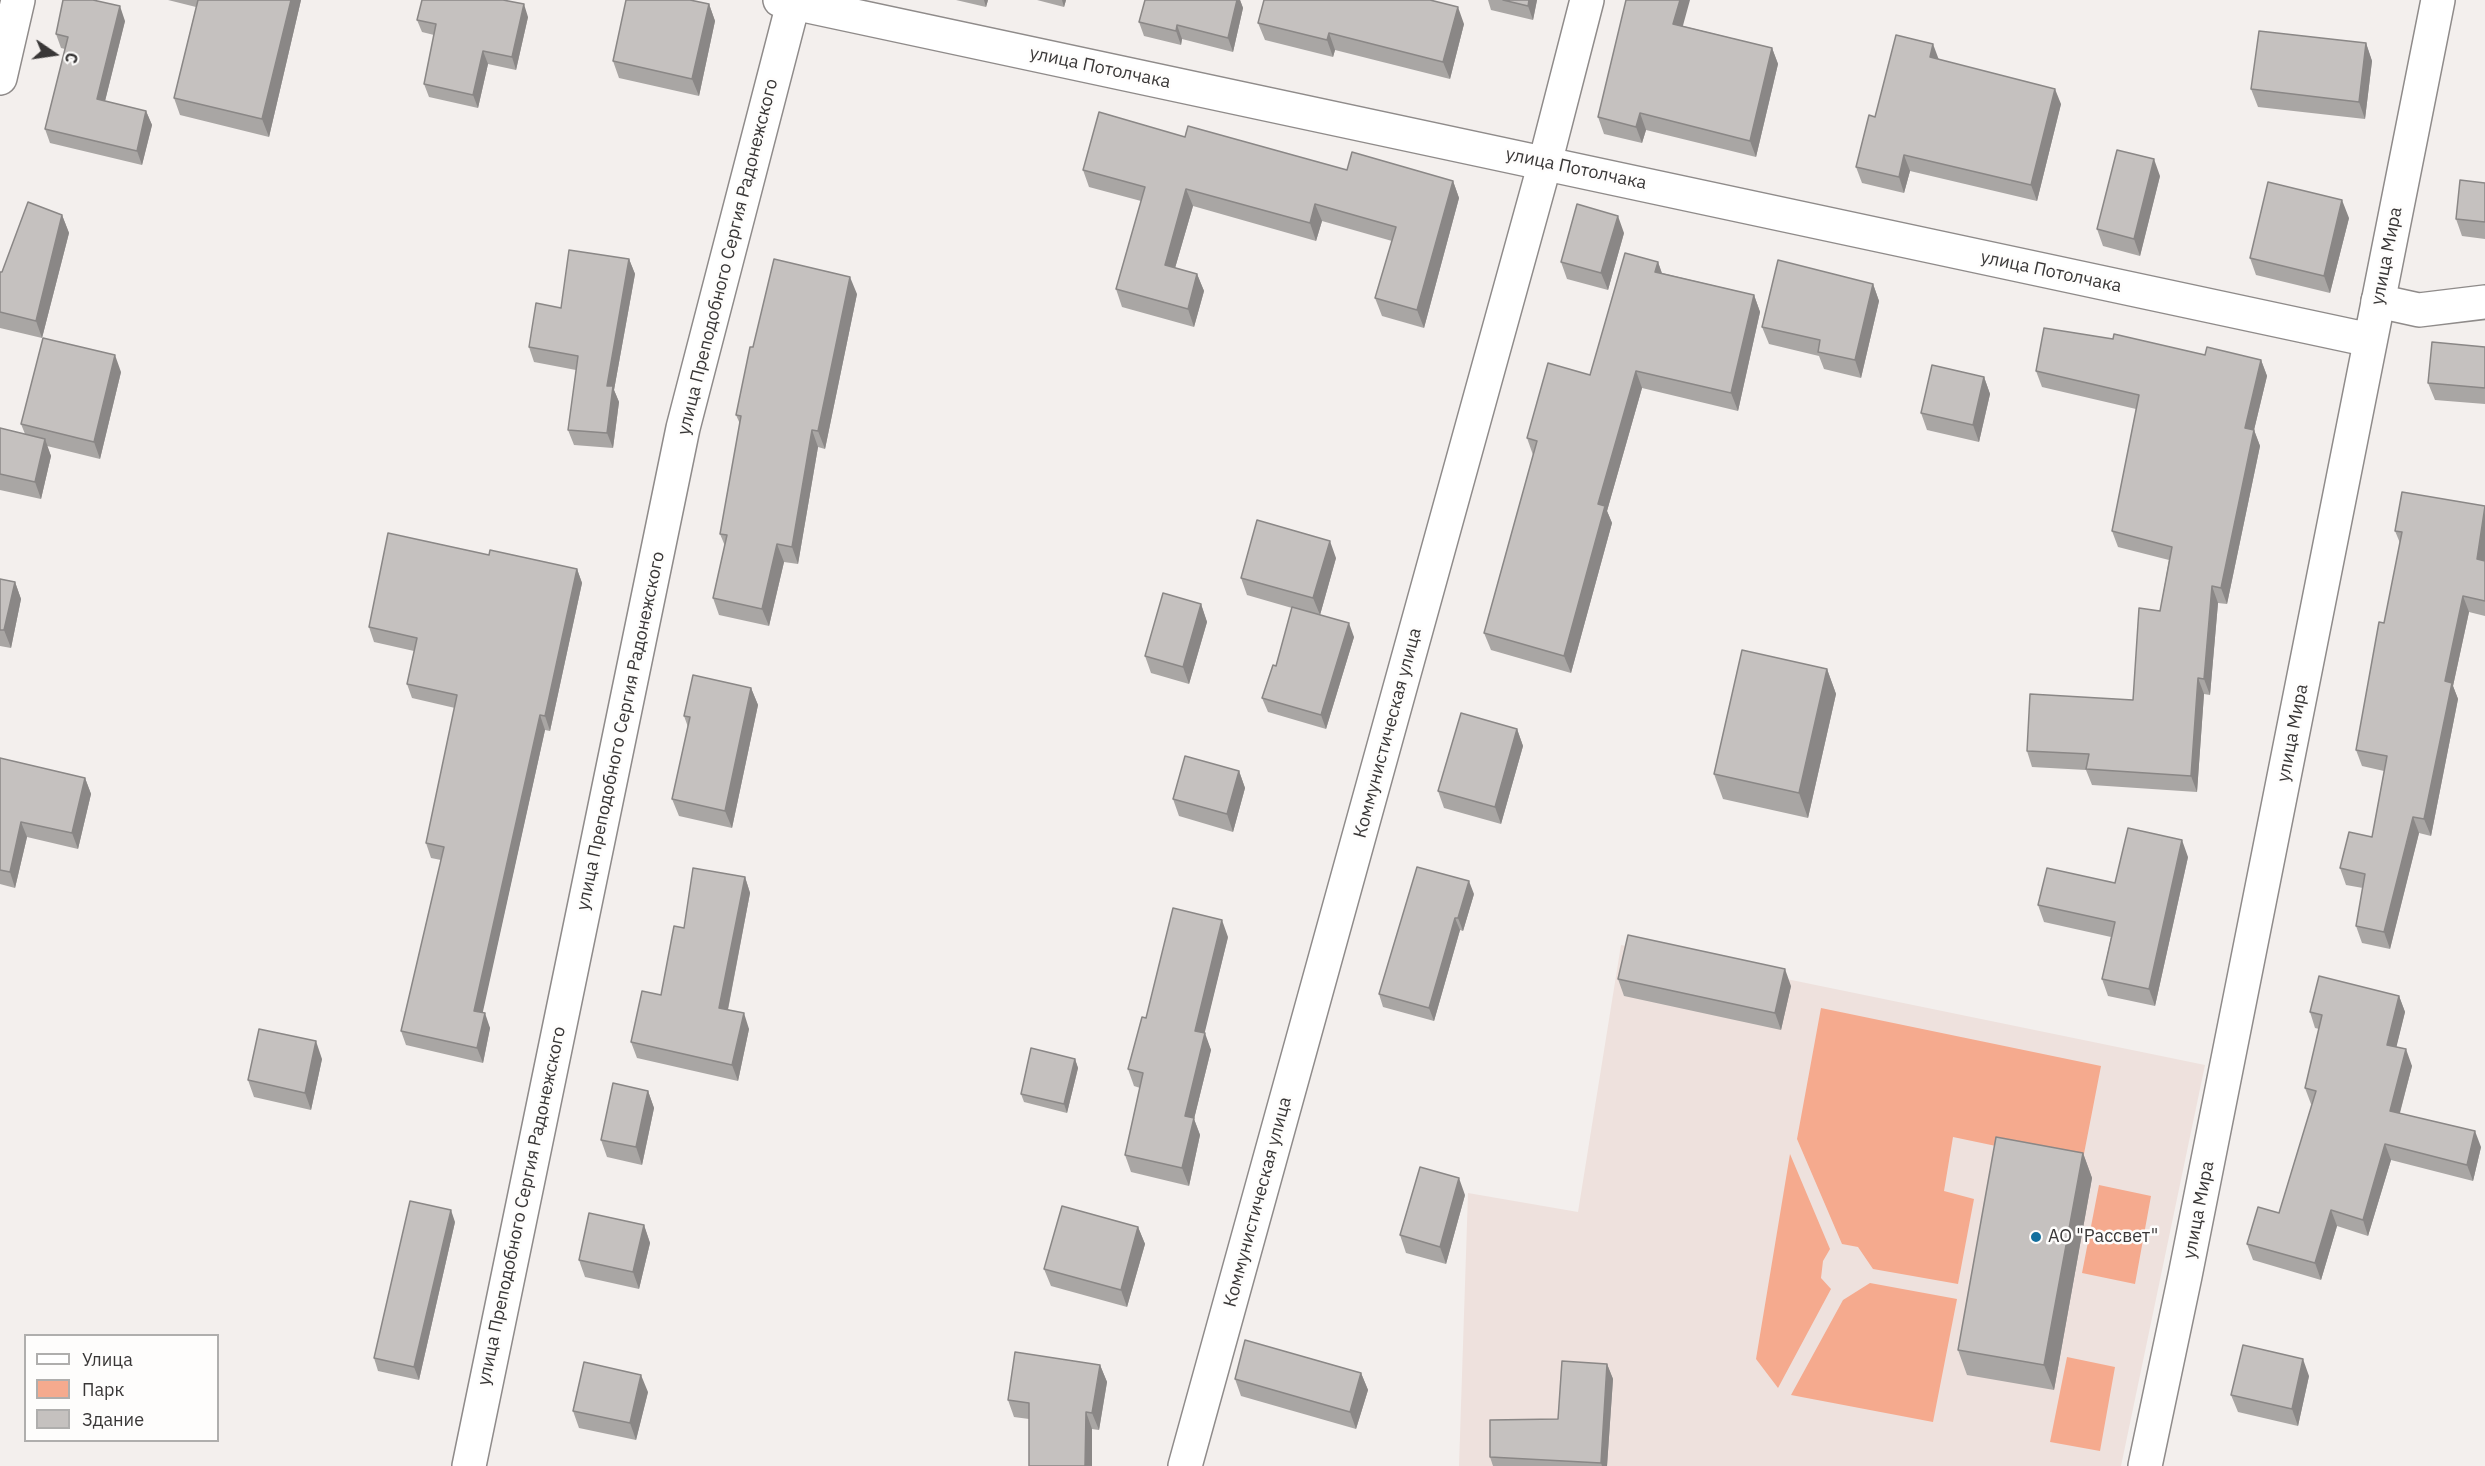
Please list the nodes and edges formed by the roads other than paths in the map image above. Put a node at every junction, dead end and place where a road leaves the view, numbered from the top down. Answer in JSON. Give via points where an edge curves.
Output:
{"nodes":[{"id":1,"x":18,"y":0,"type":"edge"},
{"id":2,"x":1587,"y":0,"type":"edge"},
{"id":3,"x":2438,"y":0,"type":"edge"},
{"id":4,"x":789,"y":1,"type":"edge"},
{"id":5,"x":0,"y":78,"type":"edge"},
{"id":6,"x":1545,"y":163,"type":"junction"},
{"id":7,"x":2378,"y":301,"type":"junction"},
{"id":8,"x":2485,"y":302,"type":"edge"},
{"id":9,"x":2370,"y":340,"type":"junction"},
{"id":10,"x":469,"y":1466,"type":"edge"},
{"id":11,"x":1185,"y":1466,"type":"edge"},
{"id":12,"x":2145,"y":1466,"type":"edge"}],
"edges":[{"from":1,"to":5,"type":"street"},
{"from":2,"to":6,"type":"street","name":"Коммунистическая улица"},
{"from":3,"to":7,"type":"street","name":"улица Мира"},
{"from":4,"to":6,"type":"street","name":"улица Потолчака"},
{"from":4,"to":10,"type":"street","name":"улица Преподобного Сергия Радонежского","via":[[683,428]]},
{"from":6,"to":9,"type":"street","name":"улица Потолчака"},
{"from":6,"to":11,"type":"street","name":"Коммунистическая улица"},
{"from":7,"to":8,"type":"street","via":[[2420,310]]},
{"from":7,"to":9,"type":"street","name":"улица Мира"},
{"from":9,"to":12,"type":"street","name":"улица Мира"}]}
